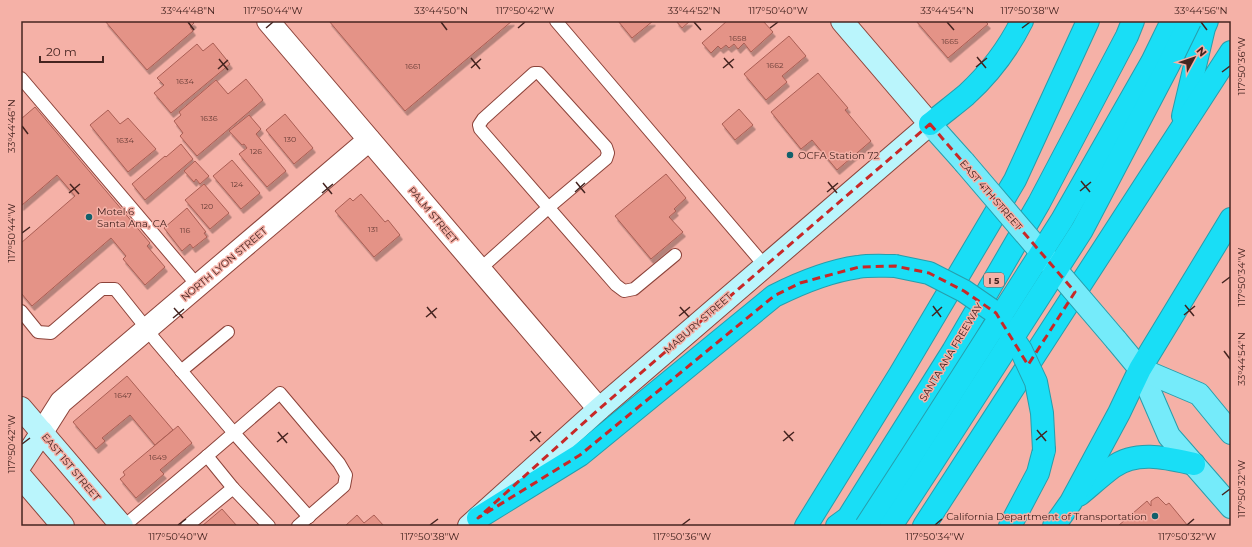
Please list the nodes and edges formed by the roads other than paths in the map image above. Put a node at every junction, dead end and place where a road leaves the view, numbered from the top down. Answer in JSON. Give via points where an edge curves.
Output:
{"nodes":[{"id":1,"x":268,"y":21,"type":"edge"},
{"id":2,"x":556,"y":21,"type":"edge"},
{"id":3,"x":842,"y":21,"type":"edge"},
{"id":4,"x":1022,"y":21,"type":"edge"},
{"id":5,"x":1088,"y":21,"type":"edge"},
{"id":6,"x":1133,"y":21,"type":"edge"},
{"id":7,"x":1172,"y":21,"type":"edge"},
{"id":8,"x":1190,"y":21,"type":"edge"},
{"id":9,"x":1208,"y":21,"type":"edge"},
{"id":10,"x":1231,"y":52,"type":"edge"},
{"id":11,"x":21,"y":78,"type":"edge"},
{"id":12,"x":930,"y":124,"type":"junction"},
{"id":13,"x":1179,"y":133,"type":"junction"},
{"id":14,"x":369,"y":140,"type":"junction"},
{"id":15,"x":548,"y":208,"type":"junction"},
{"id":16,"x":1231,"y":219,"type":"edge"},
{"id":17,"x":675,"y":255,"type":"dead end"},
{"id":18,"x":765,"y":266,"type":"junction"},
{"id":19,"x":480,"y":269,"type":"junction"},
{"id":20,"x":198,"y":286,"type":"junction"},
{"id":21,"x":21,"y":311,"type":"edge"},
{"id":22,"x":147,"y":329,"type":"junction"},
{"id":23,"x":228,"y":332,"type":"dead end"},
{"id":24,"x":1140,"y":369,"type":"junction"},
{"id":25,"x":181,"y":371,"type":"junction"},
{"id":26,"x":21,"y":408,"type":"edge"},
{"id":27,"x":599,"y":409,"type":"junction"},
{"id":28,"x":42,"y":432,"type":"junction"},
{"id":29,"x":234,"y":433,"type":"junction"},
{"id":30,"x":1231,"y":433,"type":"edge"},
{"id":31,"x":207,"y":456,"type":"junction"},
{"id":32,"x":21,"y":464,"type":"edge"},
{"id":33,"x":1194,"y":464,"type":"junction"},
{"id":34,"x":21,"y":477,"type":"edge"},
{"id":35,"x":233,"y":488,"type":"junction"},
{"id":36,"x":1071,"y":502,"type":"junction"},
{"id":37,"x":1231,"y":507,"type":"edge"},
{"id":38,"x":309,"y":517,"type":"junction"},
{"id":39,"x":474,"y":522,"type":"edge"},
{"id":40,"x":63,"y":526,"type":"edge"},
{"id":41,"x":123,"y":526,"type":"edge"},
{"id":42,"x":187,"y":526,"type":"edge"},
{"id":43,"x":269,"y":526,"type":"edge"},
{"id":44,"x":298,"y":526,"type":"edge"},
{"id":45,"x":806,"y":526,"type":"edge"},
{"id":46,"x":837,"y":526,"type":"edge"},
{"id":47,"x":866,"y":526,"type":"edge"},
{"id":48,"x":891,"y":526,"type":"edge"},
{"id":49,"x":924,"y":526,"type":"edge"},
{"id":50,"x":1010,"y":526,"type":"edge"},
{"id":51,"x":1054,"y":526,"type":"edge"}],
"edges":[{"from":1,"to":14,"type":"street","name":"PALM STREET"},
{"from":2,"to":18,"type":"lane"},
{"from":3,"to":12,"type":"main road","name":"EAST 4TH STREET"},
{"from":4,"to":12,"type":"highway","via":[[1005,51],[990,70],[967,94]]},
{"from":5,"to":45,"type":"highway","via":[[1015,180]]},
{"from":6,"to":46,"type":"highway","name":"SANTA ANA FREEWAY","number":"I 5","via":[[1039,203],[953,351],[848,518]]},
{"from":7,"to":47,"type":"highway","bridge":true,"via":[[1152,62],[1062,220]]},
{"from":8,"to":48,"type":"highway","bridge":true,"via":[[1082,230]]},
{"from":9,"to":13,"type":"highway","via":[[1204,28]]},
{"from":10,"to":13,"type":"highway"},
{"from":11,"to":20,"type":"lane"},
{"from":12,"to":18,"type":"main road","name":"MABURY STREET"},
{"from":12,"to":24,"type":"main road","name":"EAST 4TH STREET","bridge":true},
{"from":13,"to":49,"type":"highway"},
{"from":14,"to":19,"type":"street","name":"PALM STREET"},
{"from":14,"to":20,"type":"street","name":"NORTH LYON STREET"},
{"from":15,"to":15,"type":"lane","via":[[606,158],[608,153],[606,147],[539,73],[534,73],[479,125],[480,130]]},
{"from":15,"to":17,"type":"lane","via":[[616,286],[624,291],[634,288]]},
{"from":15,"to":19,"type":"lane"},
{"from":16,"to":24,"type":"highway"},
{"from":18,"to":27,"type":"main road","name":"MABURY STREET"},
{"from":19,"to":27,"type":"street","name":"PALM STREET"},
{"from":20,"to":22,"type":"street","name":"NORTH LYON STREET"},
{"from":21,"to":22,"type":"lane","via":[[38,332],[51,333],[102,289],[115,290]]},
{"from":22,"to":25,"type":"lane"},
{"from":22,"to":28,"type":"street","name":"NORTH LYON STREET","via":[[61,402]]},
{"from":23,"to":25,"type":"lane"},
{"from":24,"to":30,"type":"main road","name":"EAST 4TH STREET","via":[[1199,394]]},
{"from":24,"to":33,"type":"main road","name":"EAST 4TH STREET","via":[[1169,436]]},
{"from":24,"to":36,"type":"highway"},
{"from":25,"to":29,"type":"lane"},
{"from":26,"to":28,"type":"main road","name":"EAST 1ST STREET"},
{"from":27,"to":39,"type":"main road","name":"MABURY STREET"},
{"from":28,"to":32,"type":"main road","name":"NORTH LYON STREET"},
{"from":28,"to":41,"type":"main road","name":"EAST 1ST STREET"},
{"from":29,"to":31,"type":"lane"},
{"from":29,"to":38,"type":"lane"},
{"from":29,"to":38,"type":"lane","via":[[280,393],[339,463],[346,475],[344,486]]},
{"from":31,"to":35,"type":"lane"},
{"from":31,"to":41,"type":"lane"},
{"from":33,"to":36,"type":"highway","via":[[1169,458],[1133,458],[1114,467]]},
{"from":33,"to":37,"type":"main road","name":"EAST 4TH STREET"},
{"from":34,"to":40,"type":"main road"},
{"from":35,"to":42,"type":"lane"},
{"from":35,"to":43,"type":"lane"},
{"from":36,"to":51,"type":"highway"},
{"from":38,"to":44,"type":"lane"},
{"from":39,"to":50,"type":"highway","bridge":true,"via":[[580,455],[774,296],[800,283],[830,273],[859,267],[895,266],[928,273],[964,291],[996,313],[1021,350],[1036,382],[1042,413],[1044,450],[1038,473]]}]}
